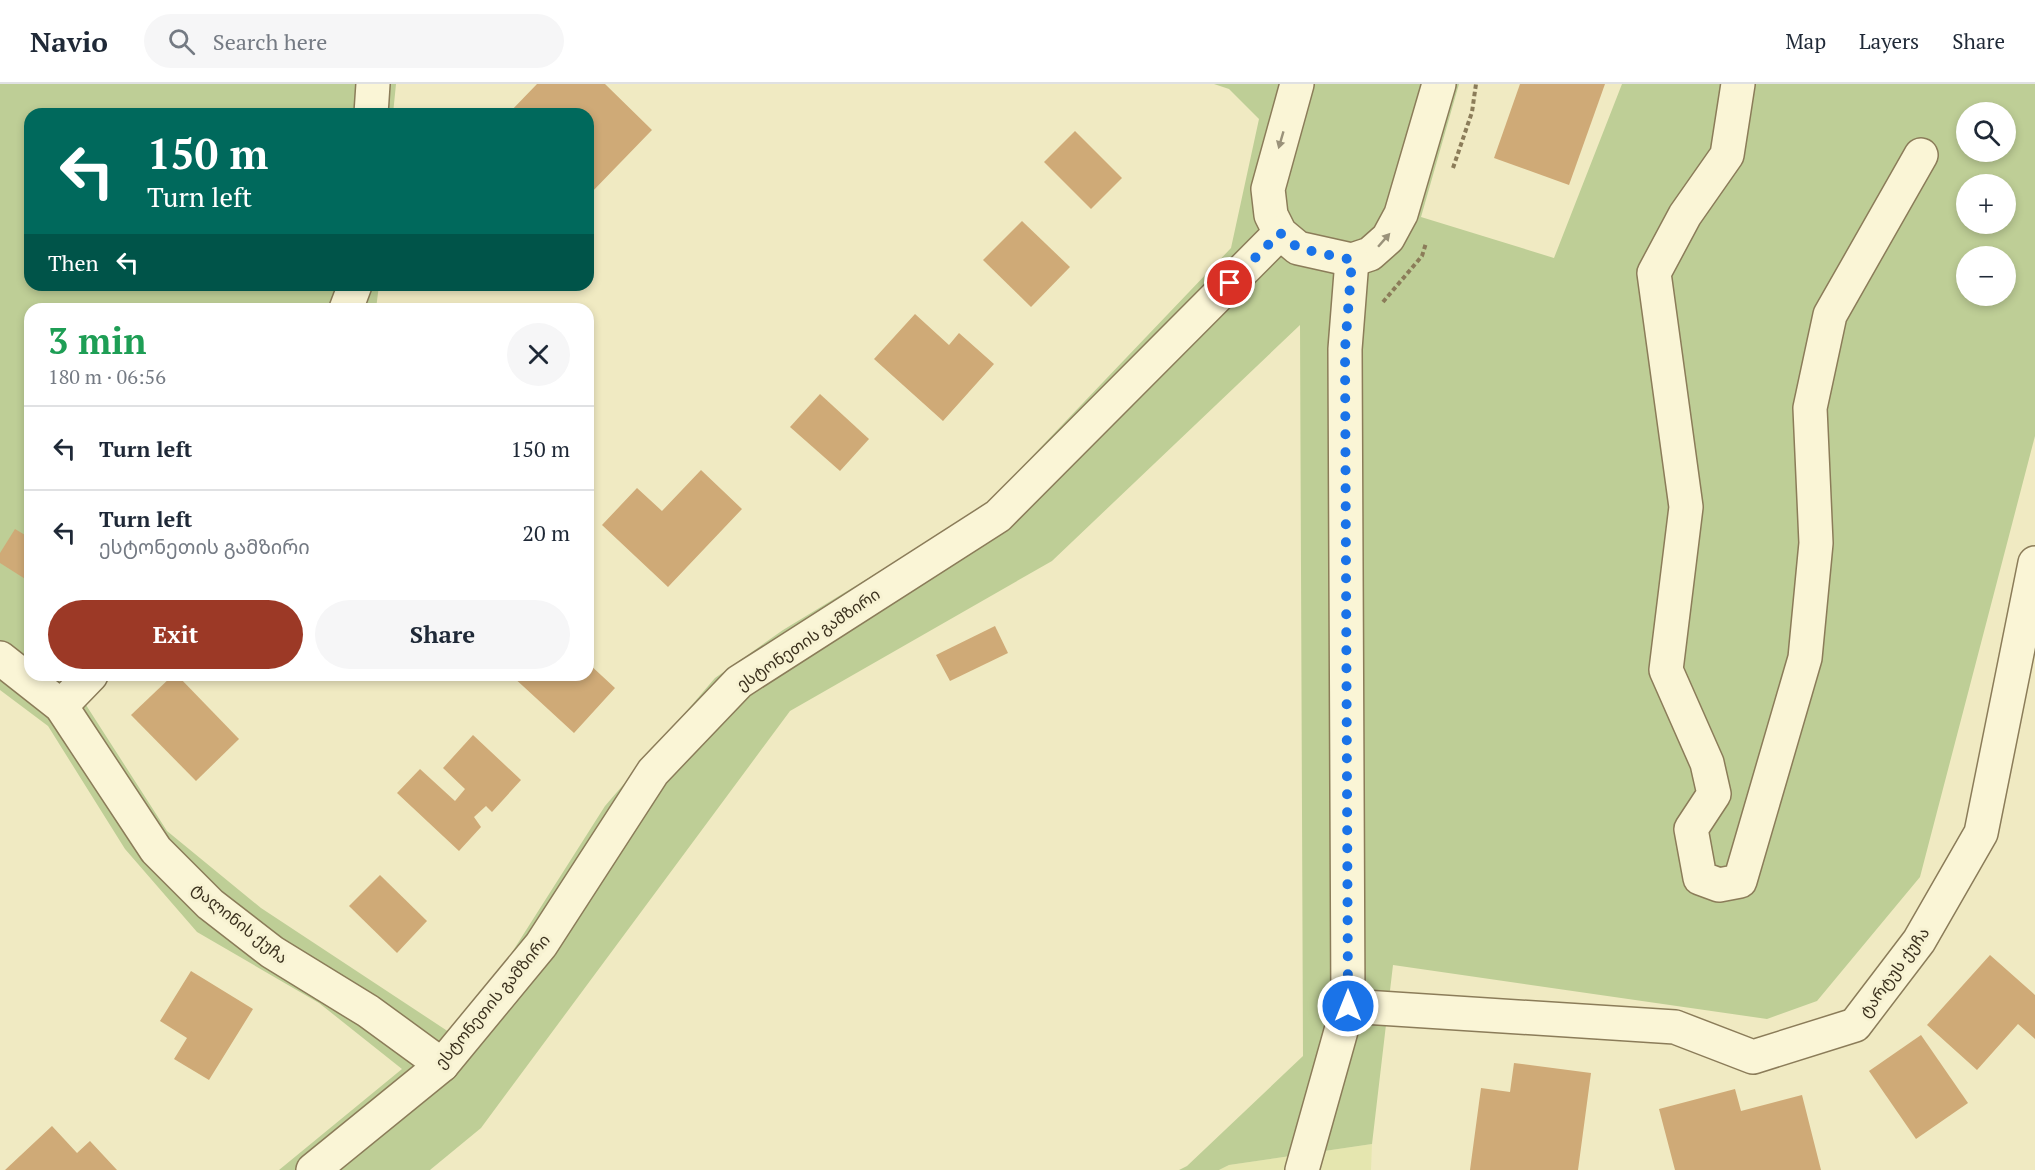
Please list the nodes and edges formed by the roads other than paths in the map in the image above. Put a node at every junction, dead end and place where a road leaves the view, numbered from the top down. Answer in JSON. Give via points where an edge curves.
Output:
{"nodes":[{"id":1,"x":373,"y":84,"type":"edge"},
{"id":2,"x":1297,"y":84,"type":"edge"},
{"id":3,"x":1439,"y":84,"type":"edge"},
{"id":4,"x":1738,"y":84,"type":"edge"},
{"id":5,"x":371,"y":108,"type":"edge"},
{"id":6,"x":1921,"y":155,"type":"dead end"},
{"id":7,"x":1280,"y":233,"type":"junction"},
{"id":8,"x":1352,"y":260,"type":"junction"},
{"id":9,"x":2035,"y":563,"type":"edge"},
{"id":10,"x":0,"y":658,"type":"edge"},
{"id":11,"x":24,"y":677,"type":"edge"},
{"id":12,"x":29,"y":681,"type":"edge"},
{"id":13,"x":85,"y":681,"type":"edge"},
{"id":14,"x":61,"y":706,"type":"junction"},
{"id":15,"x":1348,"y":1006,"type":"junction"},
{"id":16,"x":442,"y":1065,"type":"junction"},
{"id":17,"x":313,"y":1170,"type":"edge"},
{"id":18,"x":1302,"y":1170,"type":"edge"}],
"edges":[{"from":1,"to":5,"type":"street"},
{"from":2,"to":7,"type":"street","one_way":true,"via":[[1268,189],[1271,215]]},
{"from":8,"to":3,"type":"street","one_way":true,"via":[[1370,254],[1388,238],[1401,214]]},
{"from":4,"to":6,"type":"street","via":[[1727,155],[1684,214],[1654,273],[1686,507],[1666,670],[1707,763],[1714,794],[1691,829],[1700,878],[1719,885],[1740,881],[1805,658],[1816,543],[1810,408],[1830,315]]},
{"from":7,"to":8,"type":"street","via":[[1298,248]]},
{"from":7,"to":16,"type":"street","name":"ესტონეთის გამზირი","via":[[998,516],[739,682],[653,772],[541,945]]},
{"from":8,"to":15,"type":"street","via":[[1345,349]]},
{"from":9,"to":15,"type":"street","name":"ტარტუს ქუჩა","via":[[1981,833],[1918,941],[1855,1025],[1753,1057],[1675,1027]]},
{"from":10,"to":11,"type":"street","name":"ტალინის ქუჩა"},
{"from":12,"to":14,"type":"street","name":"ტალინის ქუჩა"},
{"from":13,"to":14,"type":"street"},
{"from":14,"to":16,"type":"street","name":"ტალინის ქუჩა","via":[[156,850],[210,904],[272,952],[368,1011]]},
{"from":15,"to":18,"type":"street"},
{"from":16,"to":17,"type":"street","name":"ესტონეთის გამზირი"}]}
